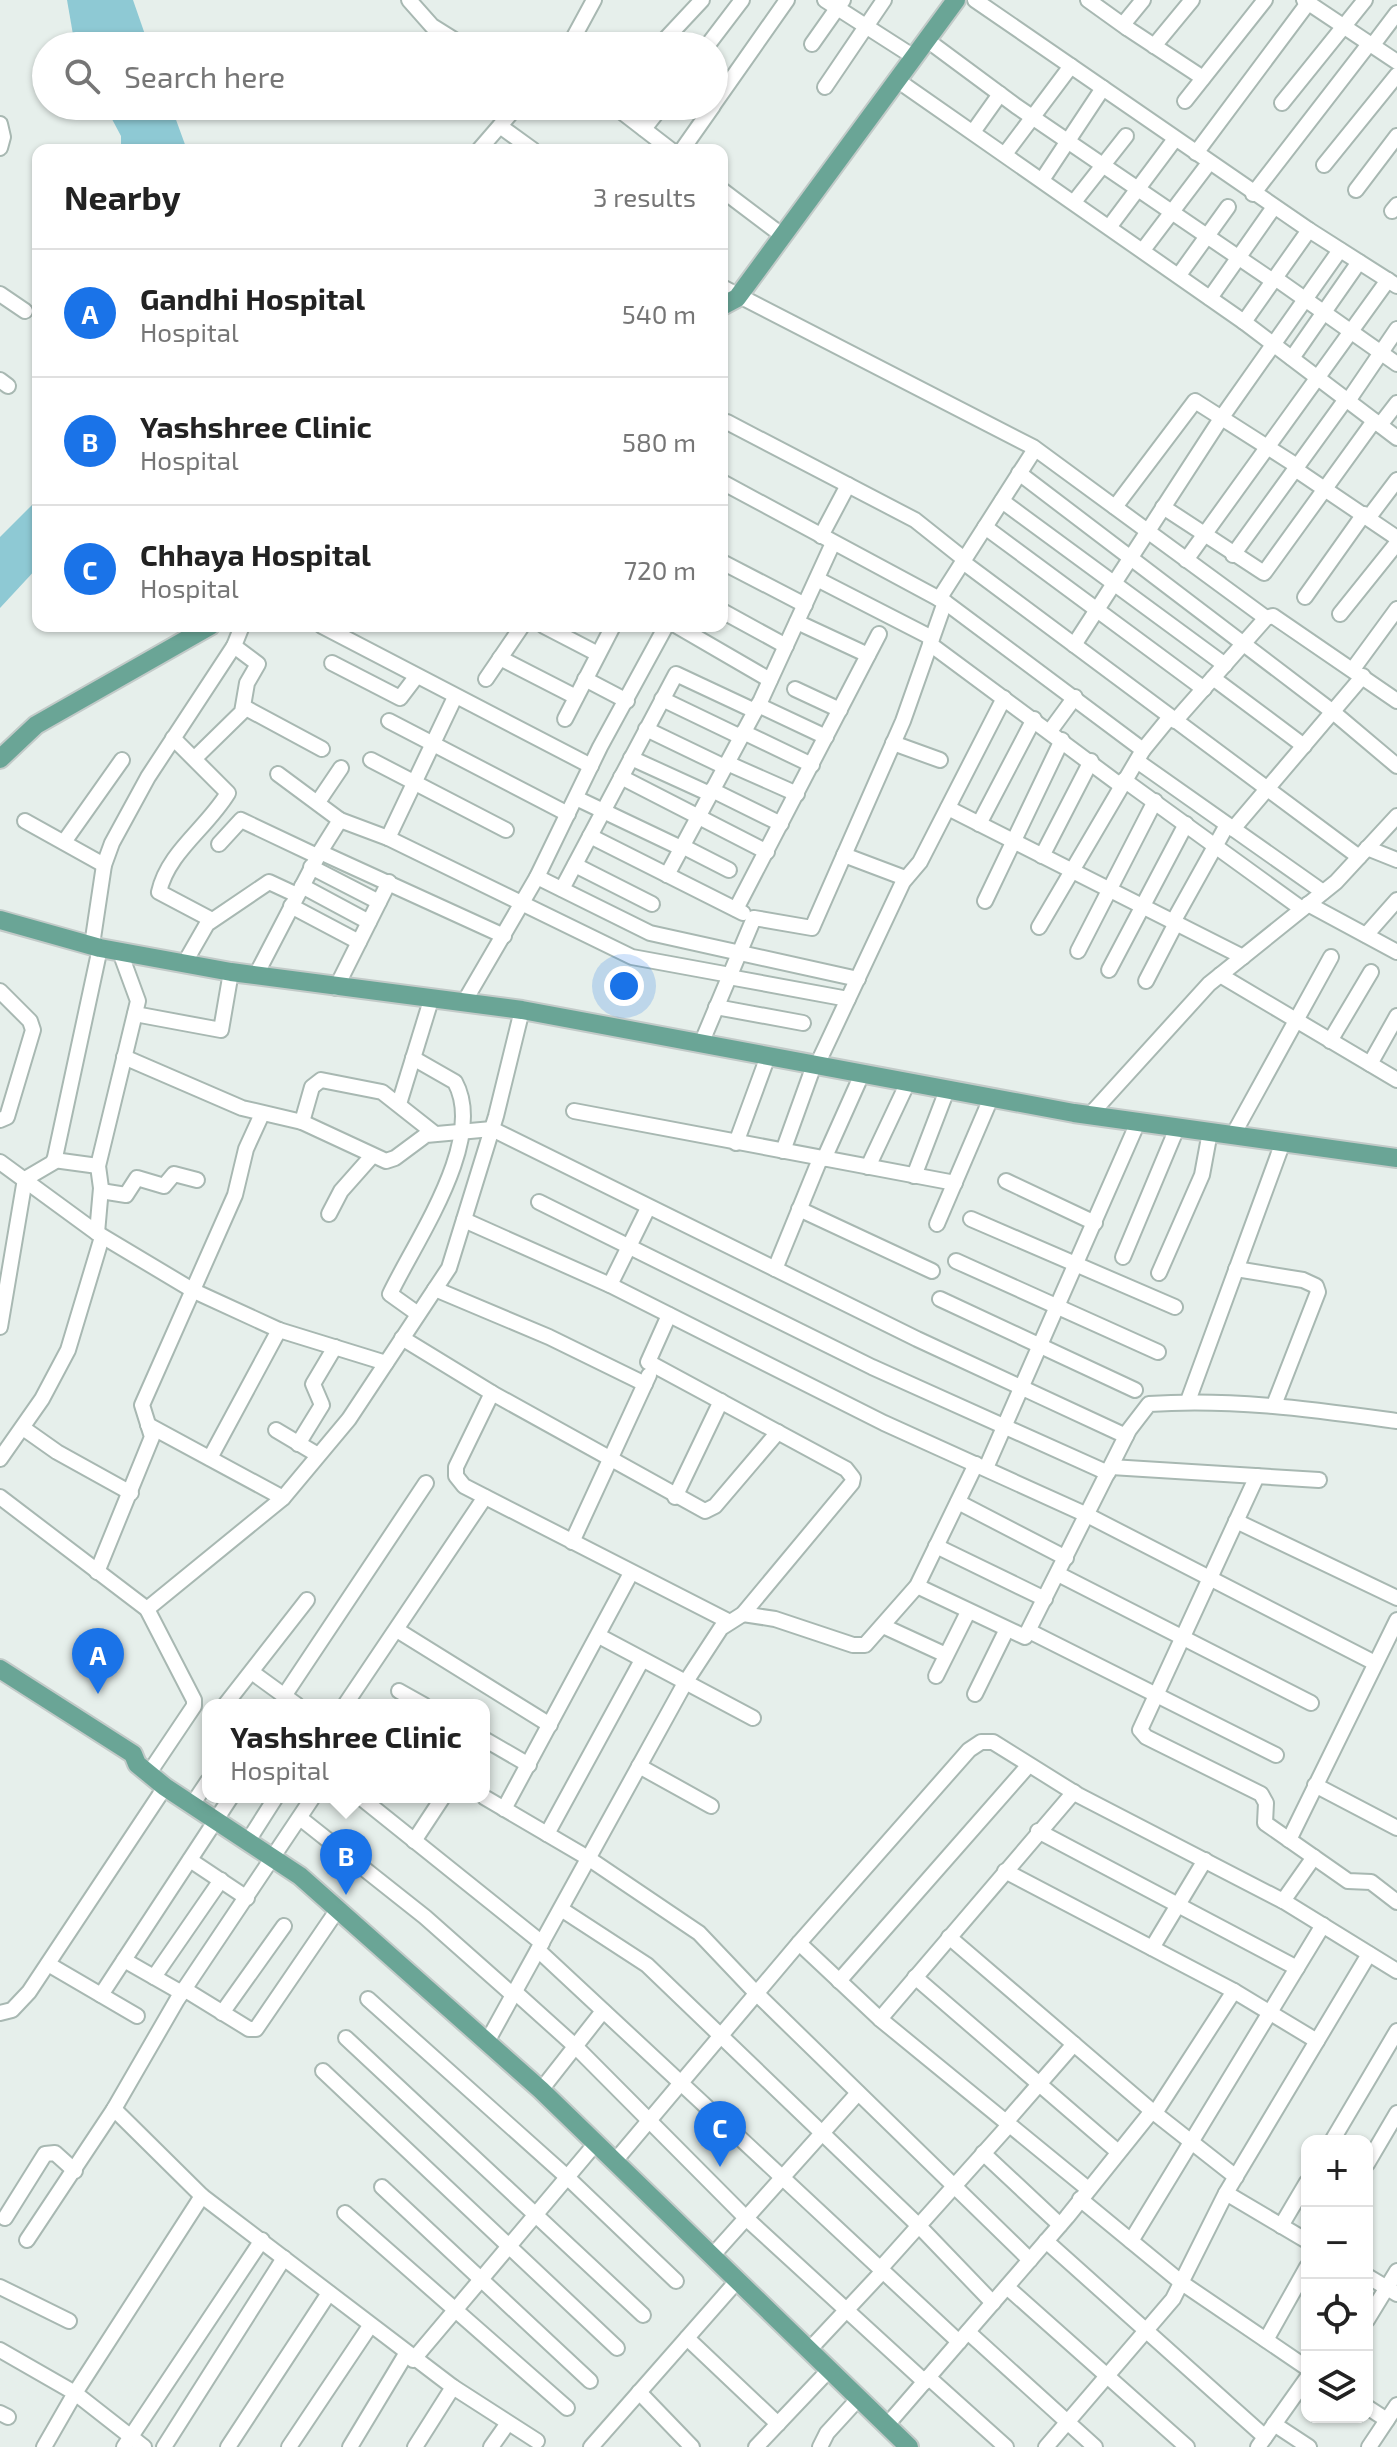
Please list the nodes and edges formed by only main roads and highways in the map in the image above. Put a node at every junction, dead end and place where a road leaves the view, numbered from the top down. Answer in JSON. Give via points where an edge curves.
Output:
{"nodes":[{"id":1,"x":956,"y":0,"type":"edge"},
{"id":2,"x":728,"y":296,"type":"edge"},
{"id":3,"x":199,"y":632,"type":"edge"},
{"id":4,"x":0,"y":759,"type":"edge"},
{"id":5,"x":0,"y":920,"type":"edge"},
{"id":6,"x":1397,"y":1158,"type":"edge"},
{"id":7,"x":0,"y":1669,"type":"edge"},
{"id":8,"x":0,"y":1683,"type":"edge"},
{"id":9,"x":67,"y":1719,"type":"junction"},
{"id":10,"x":909,"y":2447,"type":"edge"}],
"edges":[{"from":1,"to":2,"type":"main road","via":[[783,236]]},
{"from":3,"to":4,"type":"main road","via":[[36,725]]},
{"from":5,"to":6,"type":"main road","via":[[184,964],[522,1010],[1089,1116]]},
{"from":7,"to":9,"type":"main road"},
{"from":8,"to":9,"type":"main road"},
{"from":9,"to":10,"type":"main road","via":[[126,1765],[143,1769],[274,1858],[338,1909],[541,2090]]}]}
